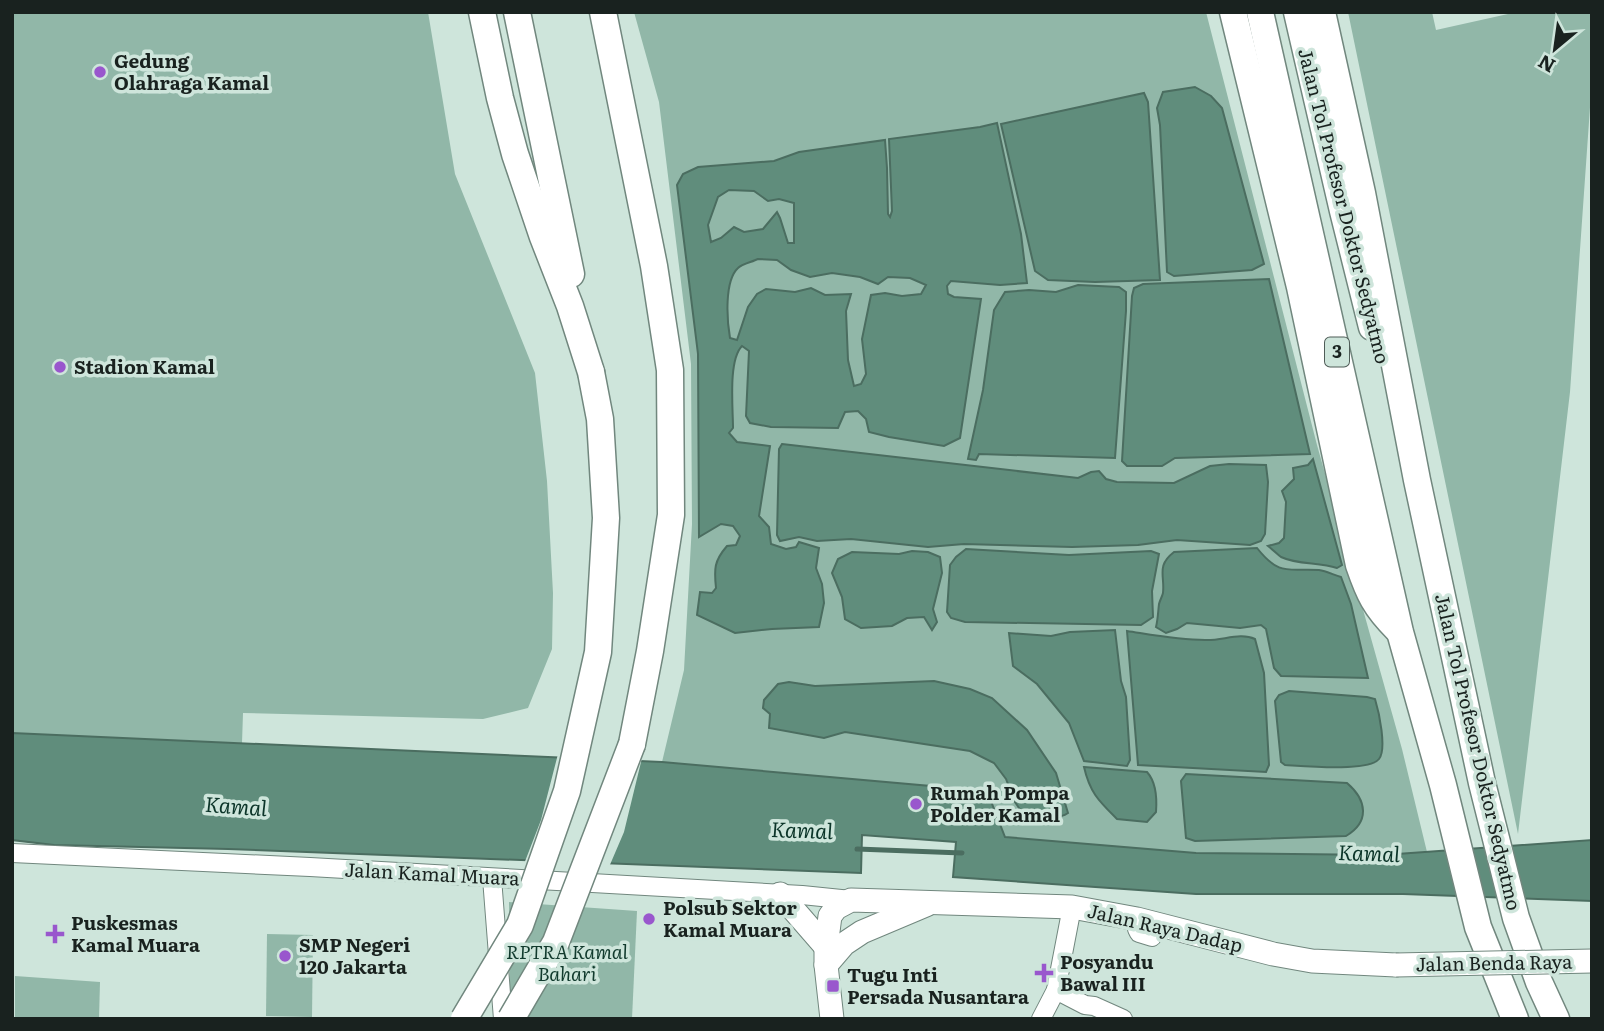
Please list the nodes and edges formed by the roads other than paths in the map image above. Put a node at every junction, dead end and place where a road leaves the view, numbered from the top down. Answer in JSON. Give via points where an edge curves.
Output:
{"nodes":[{"id":1,"x":482,"y":12,"type":"edge"},
{"id":2,"x":517,"y":12,"type":"edge"},
{"id":3,"x":603,"y":12,"type":"edge"},
{"id":4,"x":1233,"y":12,"type":"edge"},
{"id":5,"x":1260,"y":12,"type":"edge"},
{"id":6,"x":1297,"y":12,"type":"edge"},
{"id":7,"x":1322,"y":12,"type":"edge"},
{"id":8,"x":591,"y":372,"type":"junction"},
{"id":9,"x":1417,"y":480,"type":"junction"},
{"id":10,"x":1400,"y":632,"type":"junction"},
{"id":11,"x":12,"y":853,"type":"edge"},
{"id":12,"x":492,"y":878,"type":"junction"},
{"id":13,"x":780,"y":894,"type":"junction"},
{"id":14,"x":851,"y":900,"type":"junction"},
{"id":15,"x":932,"y":902,"type":"junction"},
{"id":16,"x":1072,"y":907,"type":"junction"},
{"id":17,"x":1137,"y":919,"type":"junction"},
{"id":18,"x":1152,"y":937,"type":"dead end"},
{"id":19,"x":826,"y":956,"type":"junction"},
{"id":20,"x":1592,"y":961,"type":"edge"},
{"id":21,"x":1396,"y":965,"type":"joint"},
{"id":22,"x":1058,"y":983,"type":"junction"},
{"id":23,"x":1083,"y":1012,"type":"edge"},
{"id":24,"x":464,"y":1019,"type":"edge"},
{"id":25,"x":503,"y":1019,"type":"edge"},
{"id":26,"x":510,"y":1019,"type":"edge"},
{"id":27,"x":832,"y":1019,"type":"edge"},
{"id":28,"x":1041,"y":1019,"type":"edge"},
{"id":29,"x":1123,"y":1019,"type":"edge"},
{"id":30,"x":1516,"y":1019,"type":"edge"},
{"id":31,"x":1556,"y":1019,"type":"edge"}],
"edges":[{"from":1,"to":8,"type":"highway","via":[[514,154]]},
{"from":2,"to":8,"type":"highway"},
{"from":3,"to":26,"type":"highway","bridge":true,"via":[[670,370],[671,515],[632,744],[556,942]]},
{"from":4,"to":10,"type":"highway","name":"Jalan Tol Profesor Doktor Sedyatmo","number":"3","via":[[1300,287],[1359,565],[1369,595]]},
{"from":5,"to":10,"type":"highway","name":"Jalan Tol Profesor Doktor Sedyatmo","number":"3"},
{"from":6,"to":9,"type":"highway","name":"Jalan Tol Profesor Doktor Sedyatmo","number":"3","via":[[1359,278]]},
{"from":7,"to":9,"type":"highway","name":"Jalan Tol Profesor Doktor Sedyatmo","number":"3"},
{"from":8,"to":24,"type":"highway","bridge":true,"via":[[600,419],[606,518],[598,652],[567,791],[520,925]]},
{"from":9,"to":31,"type":"highway","name":"Jalan Tol Profesor Doktor Sedyatmo","number":"3","via":[[1516,918]]},
{"from":10,"to":30,"type":"highway","name":"Jalan Tol Profesor Doktor Sedyatmo","number":"3","via":[[1478,927]]},
{"from":11,"to":12,"type":"street","name":"Jalan Kamal Muara"},
{"from":12,"to":13,"type":"street","name":"Jalan Kamal Muara"},
{"from":12,"to":25,"type":"street"},
{"from":13,"to":14,"type":"street","name":"Jalan Kamal Muara"},
{"from":13,"to":19,"type":"main road"},
{"from":14,"to":15,"type":"main road","name":"Jalan Raya Dadap"},
{"from":14,"to":19,"type":"main road","via":[[830,916]]},
{"from":15,"to":16,"type":"main road","name":"Jalan Raya Dadap"},
{"from":15,"to":19,"type":"main road","name":"Jalan Raya Dadap","via":[[862,932]]},
{"from":16,"to":17,"type":"main road","name":"Jalan Raya Dadap"},
{"from":16,"to":22,"type":"street"},
{"from":17,"to":18,"type":"street","via":[[1139,933]]},
{"from":17,"to":21,"type":"main road","name":"Jalan Raya Dadap","via":[[1312,961]]},
{"from":19,"to":27,"type":"main road"},
{"from":20,"to":21,"type":"main road","name":"Jalan Benda Raya","bridge":true},
{"from":22,"to":23,"type":"street"},
{"from":22,"to":28,"type":"street"},
{"from":23,"to":29,"type":"street","via":[[1094,1006]]}]}
